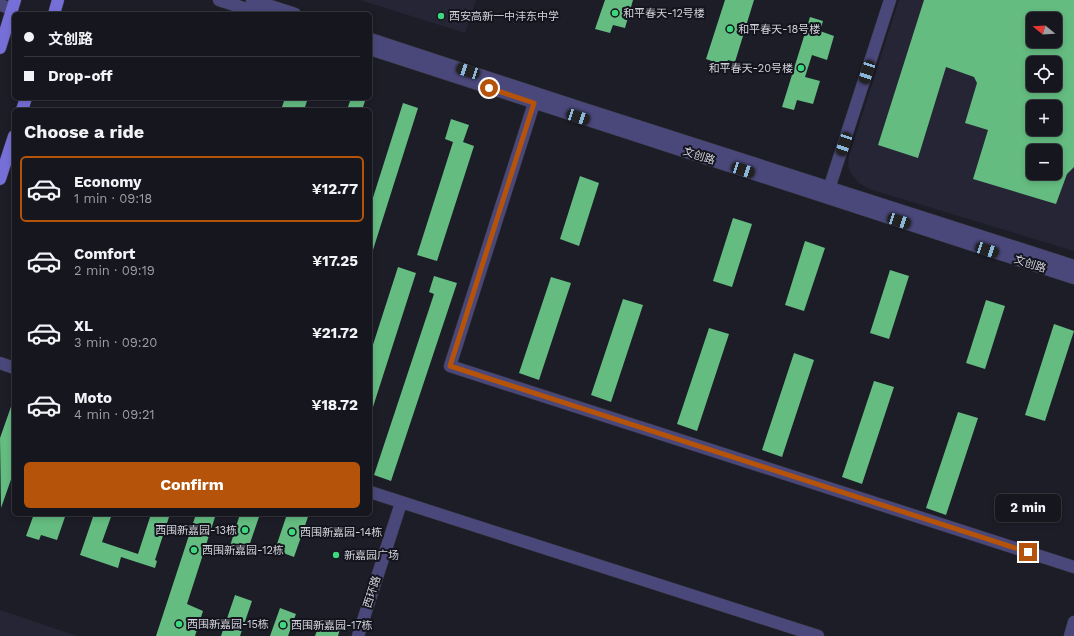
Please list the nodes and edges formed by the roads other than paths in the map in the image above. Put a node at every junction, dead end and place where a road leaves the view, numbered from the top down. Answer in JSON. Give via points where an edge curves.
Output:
{"nodes":[{"id":1,"x":58,"y":0,"type":"edge"},
{"id":2,"x":219,"y":0,"type":"edge"},
{"id":3,"x":252,"y":0,"type":"edge"},
{"id":4,"x":890,"y":0,"type":"edge"},
{"id":5,"x":14,"y":4,"type":"edge"},
{"id":6,"x":0,"y":5,"type":"edge"},
{"id":7,"x":55,"y":12,"type":"edge"},
{"id":8,"x":256,"y":12,"type":"edge"},
{"id":9,"x":289,"y":12,"type":"edge"},
{"id":10,"x":372,"y":40,"type":"edge"},
{"id":11,"x":0,"y":48,"type":"edge"},
{"id":12,"x":372,"y":50,"type":"edge"},
{"id":13,"x":536,"y":98,"type":"junction"},
{"id":14,"x":12,"y":142,"type":"edge"},
{"id":15,"x":0,"y":179,"type":"edge"},
{"id":16,"x":828,"y":192,"type":"junction"},
{"id":17,"x":1074,"y":266,"type":"edge"},
{"id":18,"x":1074,"y":278,"type":"edge"},
{"id":19,"x":0,"y":363,"type":"edge"},
{"id":20,"x":12,"y":367,"type":"edge"},
{"id":21,"x":372,"y":493,"type":"edge"},
{"id":22,"x":401,"y":503,"type":"junction"},
{"id":23,"x":1074,"y":566,"type":"edge"},
{"id":24,"x":1074,"y":622,"type":"edge"},
{"id":25,"x":358,"y":636,"type":"edge"},
{"id":26,"x":818,"y":636,"type":"edge"},
{"id":27,"x":1070,"y":636,"type":"edge"}],
"edges":[{"from":1,"to":7,"type":"main road"},
{"from":2,"to":8,"type":"street"},
{"from":3,"to":9,"type":"street"},
{"from":4,"to":16,"type":"street"},
{"from":5,"to":6,"type":"street"},
{"from":5,"to":11,"type":"main road"},
{"from":10,"to":13,"type":"street","name":"文创路"},
{"from":12,"to":13,"type":"street","name":"文创路"},
{"from":13,"to":16,"type":"street","name":"文创路"},
{"from":13,"to":23,"type":"street","via":[[450,366]]},
{"from":14,"to":15,"type":"main road"},
{"from":16,"to":17,"type":"street","name":"文创路"},
{"from":16,"to":18,"type":"street","name":"文创路"},
{"from":19,"to":20,"type":"street"},
{"from":21,"to":22,"type":"street"},
{"from":22,"to":25,"type":"street","name":"西环路"},
{"from":22,"to":26,"type":"street"},
{"from":24,"to":27,"type":"street"}]}
